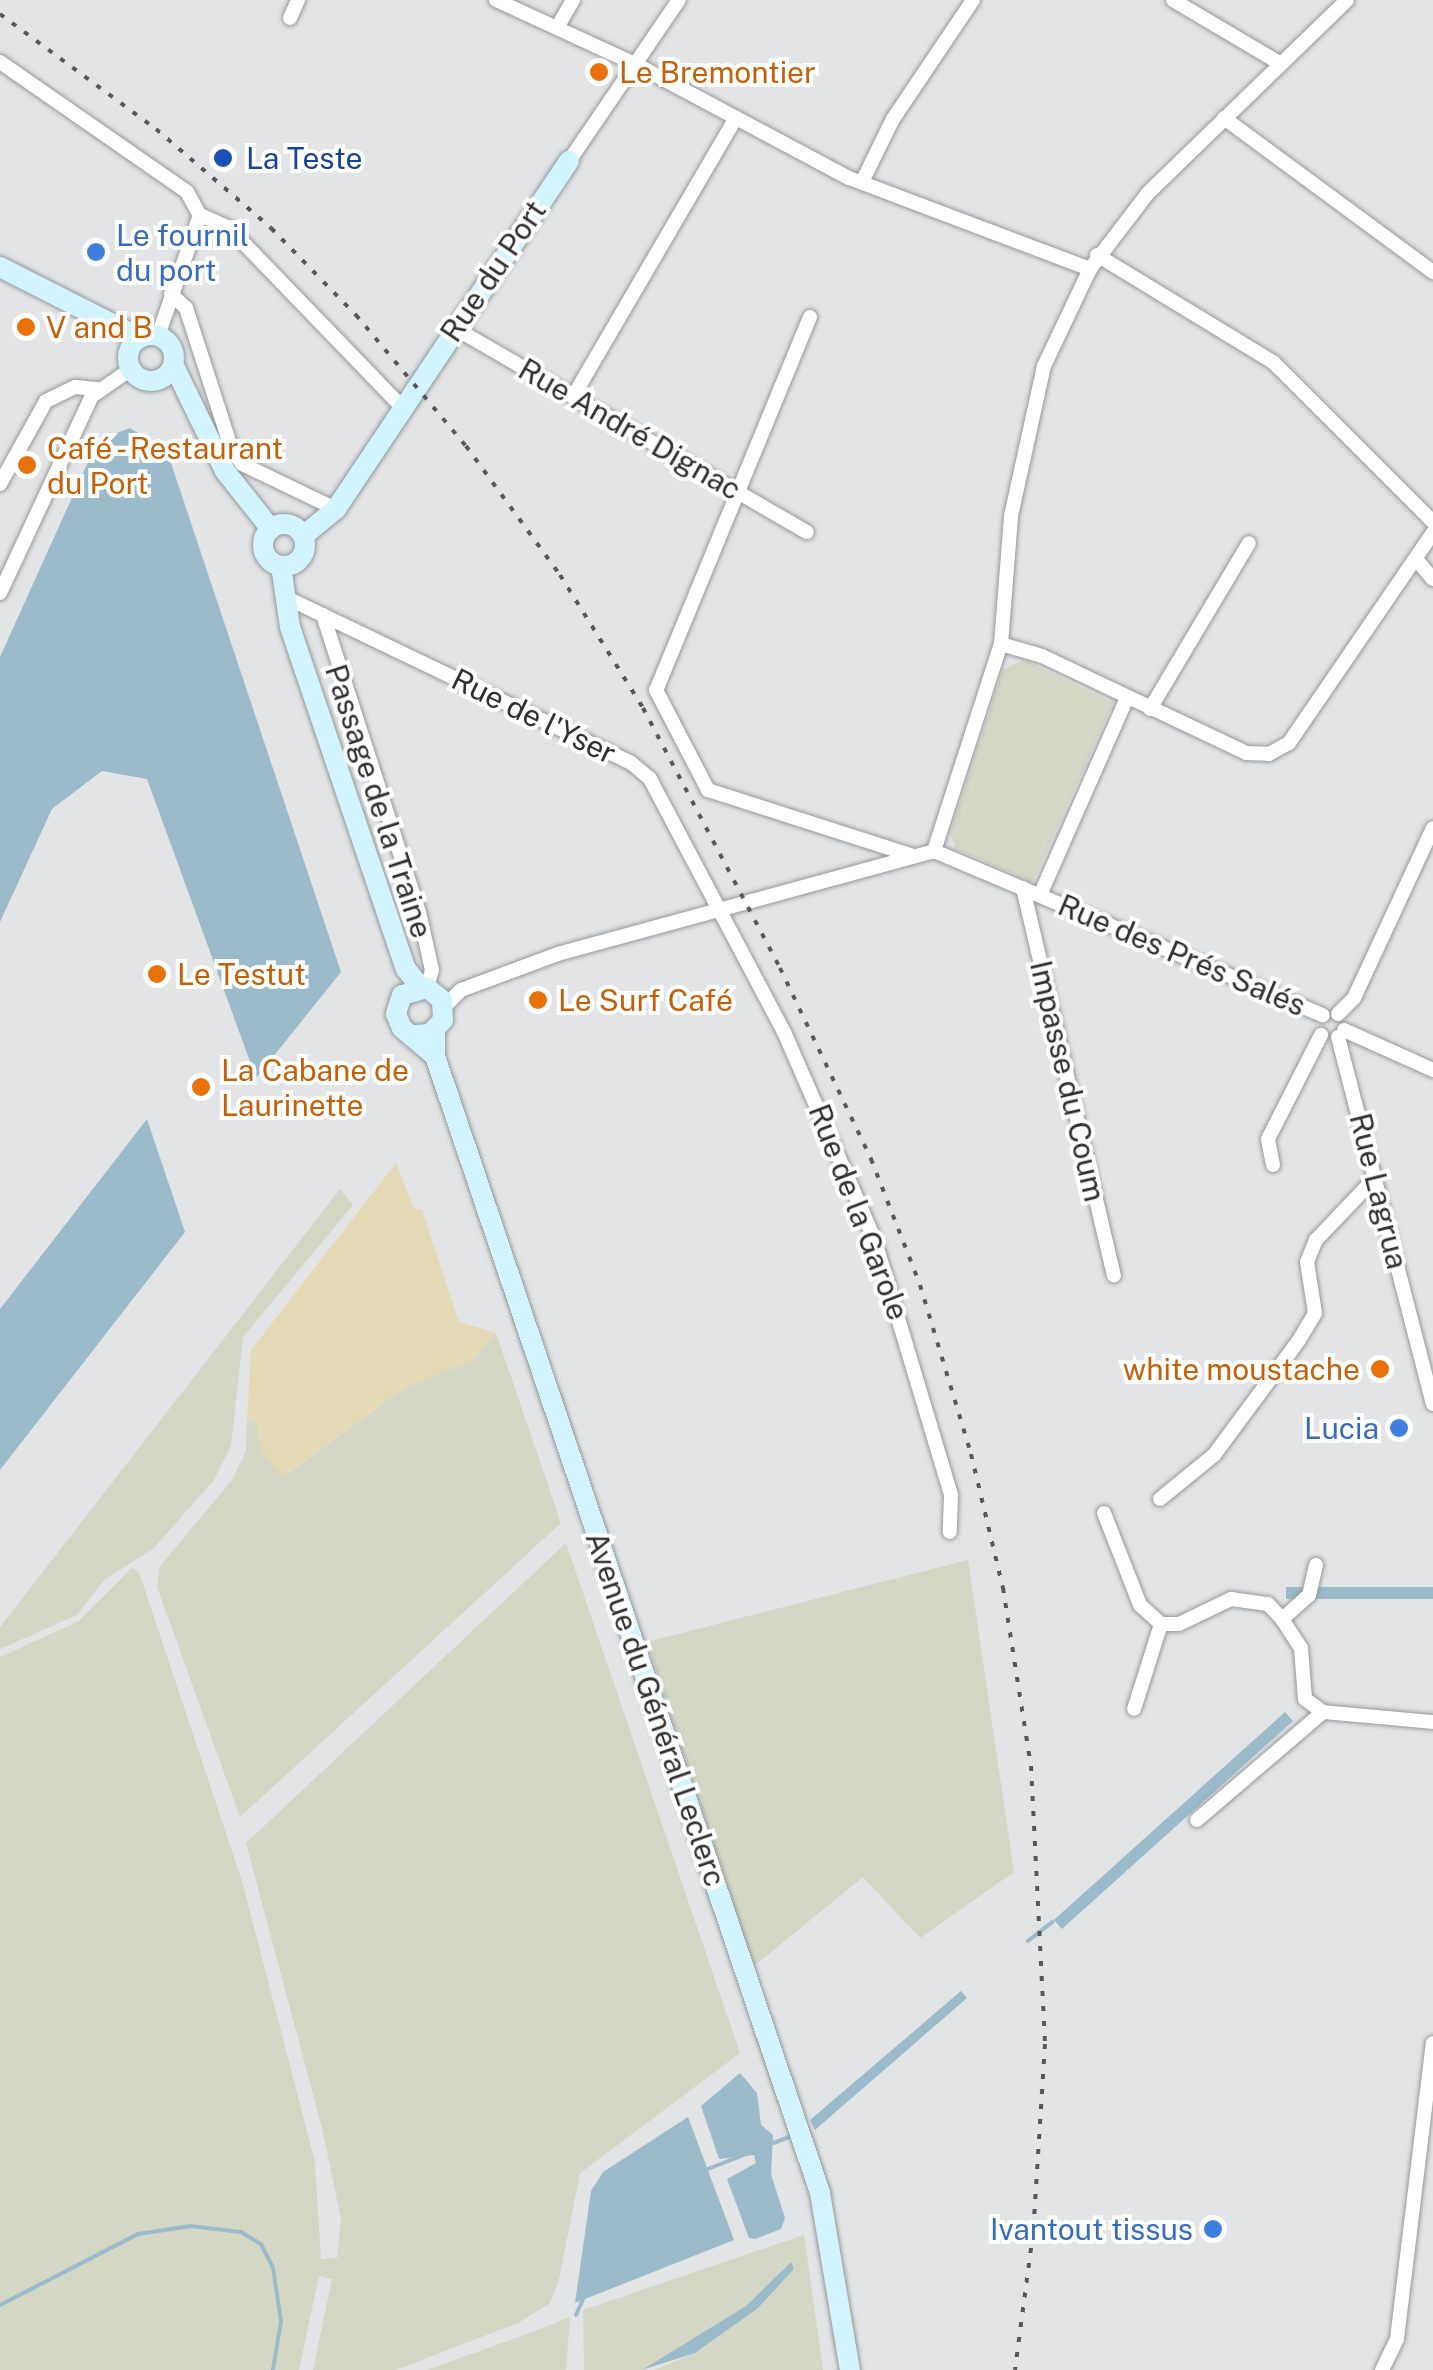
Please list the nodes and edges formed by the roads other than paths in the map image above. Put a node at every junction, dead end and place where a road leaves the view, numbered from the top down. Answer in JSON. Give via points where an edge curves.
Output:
{"nodes":[{"id":1,"x":298,"y":0,"type":"edge"},
{"id":2,"x":496,"y":0,"type":"edge"},
{"id":3,"x":573,"y":0,"type":"edge"},
{"id":4,"x":679,"y":0,"type":"edge"},
{"id":5,"x":973,"y":0,"type":"edge"},
{"id":6,"x":1173,"y":0,"type":"edge"},
{"id":7,"x":1347,"y":0,"type":"edge"},
{"id":8,"x":290,"y":18,"type":"dead end"},
{"id":9,"x":558,"y":26,"type":"junction"},
{"id":10,"x":0,"y":62,"type":"edge"},
{"id":11,"x":1278,"y":62,"type":"junction"},
{"id":12,"x":637,"y":65,"type":"junction"},
{"id":13,"x":736,"y":118,"type":"junction"},
{"id":14,"x":1224,"y":118,"type":"junction"},
{"id":15,"x":569,"y":161,"type":"joint"},
{"id":16,"x":862,"y":182,"type":"junction"},
{"id":17,"x":200,"y":216,"type":"junction"},
{"id":18,"x":1093,"y":262,"type":"junction"},
{"id":19,"x":0,"y":267,"type":"edge"},
{"id":20,"x":1433,"y":272,"type":"edge"},
{"id":21,"x":172,"y":294,"type":"junction"},
{"id":22,"x":810,"y":318,"type":"dead end"},
{"id":23,"x":454,"y":327,"type":"junction"},
{"id":24,"x":139,"y":349,"type":"junction"},
{"id":25,"x":174,"y":366,"type":"junction"},
{"id":26,"x":154,"y":382,"type":"junction"},
{"id":27,"x":97,"y":389,"type":"junction"},
{"id":28,"x":574,"y":396,"type":"junction"},
{"id":29,"x":195,"y":404,"type":"junction"},
{"id":30,"x":402,"y":407,"type":"junction"},
{"id":31,"x":0,"y":484,"type":"edge"},
{"id":32,"x":741,"y":493,"type":"junction"},
{"id":33,"x":336,"y":510,"type":"junction"},
{"id":34,"x":1433,"y":522,"type":"edge"},
{"id":35,"x":271,"y":528,"type":"junction"},
{"id":36,"x":806,"y":532,"type":"dead end"},
{"id":37,"x":1433,"y":533,"type":"edge"},
{"id":38,"x":303,"y":536,"type":"junction"},
{"id":39,"x":1249,"y":543,"type":"dead end"},
{"id":40,"x":1416,"y":559,"type":"junction"},
{"id":41,"x":281,"y":566,"type":"junction"},
{"id":42,"x":1433,"y":578,"type":"edge"},
{"id":43,"x":0,"y":593,"type":"edge"},
{"id":44,"x":283,"y":596,"type":"junction"},
{"id":45,"x":322,"y":615,"type":"junction"},
{"id":46,"x":1001,"y":644,"type":"junction"},
{"id":47,"x":1128,"y":698,"type":"junction"},
{"id":48,"x":1150,"y":709,"type":"junction"},
{"id":49,"x":1433,"y":828,"type":"edge"},
{"id":50,"x":934,"y":851,"type":"junction"},
{"id":51,"x":914,"y":856,"type":"junction"},
{"id":52,"x":1023,"y":888,"type":"junction"},
{"id":53,"x":1040,"y":895,"type":"junction"},
{"id":54,"x":717,"y":908,"type":"junction"},
{"id":55,"x":425,"y":993,"type":"junction"},
{"id":56,"x":1330,"y":1015,"type":"junction"},
{"id":57,"x":425,"y":1033,"type":"junction"},
{"id":58,"x":1341,"y":1034,"type":"junction"},
{"id":59,"x":1321,"y":1035,"type":"junction"},
{"id":60,"x":1433,"y":1070,"type":"edge"},
{"id":61,"x":1273,"y":1165,"type":"dead end"},
{"id":62,"x":1376,"y":1177,"type":"junction"},
{"id":63,"x":1114,"y":1275,"type":"dead end"},
{"id":64,"x":1433,"y":1404,"type":"edge"},
{"id":65,"x":1160,"y":1499,"type":"dead end"},
{"id":66,"x":1104,"y":1513,"type":"dead end"},
{"id":67,"x":950,"y":1532,"type":"dead end"},
{"id":68,"x":1316,"y":1564,"type":"dead end"},
{"id":69,"x":1282,"y":1619,"type":"junction"},
{"id":70,"x":1162,"y":1624,"type":"junction"},
{"id":71,"x":1134,"y":1709,"type":"dead end"},
{"id":72,"x":1323,"y":1712,"type":"junction"},
{"id":73,"x":1433,"y":1722,"type":"edge"},
{"id":74,"x":1197,"y":1820,"type":"dead end"},
{"id":75,"x":1433,"y":2044,"type":"edge"},
{"id":76,"x":850,"y":2370,"type":"edge"},
{"id":77,"x":1382,"y":2370,"type":"edge"}],
"edges":[{"from":1,"to":8,"type":"street"},
{"from":2,"to":9,"type":"street"},
{"from":3,"to":9,"type":"street"},
{"from":4,"to":12,"type":"street","name":"Rue du Port"},
{"from":5,"to":16,"type":"street","via":[[893,119]]},
{"from":6,"to":11,"type":"street"},
{"from":7,"to":11,"type":"street"},
{"from":9,"to":12,"type":"street"},
{"from":10,"to":17,"type":"street","via":[[187,192]]},
{"from":11,"to":14,"type":"street"},
{"from":12,"to":13,"type":"street"},
{"from":12,"to":15,"type":"street","name":"Rue du Port"},
{"from":13,"to":16,"type":"street"},
{"from":13,"to":28,"type":"street"},
{"from":14,"to":18,"type":"street"},
{"from":14,"to":20,"type":"street"},
{"from":15,"to":23,"type":"main road","name":"Rue du Port"},
{"from":16,"to":18,"type":"street"},
{"from":17,"to":21,"type":"street"},
{"from":17,"to":30,"type":"street","via":[[228,228]]},
{"from":18,"to":34,"type":"street","via":[[1273,362]]},
{"from":18,"to":46,"type":"street","via":[[1044,366],[1027,435],[1010,516]]},
{"from":19,"to":24,"type":"main road","via":[[108,322]]},
{"from":21,"to":24,"type":"street"},
{"from":21,"to":33,"type":"street","via":[[186,308],[242,464]]},
{"from":22,"to":32,"type":"street"},
{"from":23,"to":28,"type":"street","name":"Rue André Dignac"},
{"from":23,"to":30,"type":"main road","name":"Rue du Port"},
{"from":24,"to":25,"type":"main road","via":[[174,351]]},
{"from":24,"to":26,"type":"main road"},
{"from":24,"to":27,"type":"street"},
{"from":25,"to":26,"type":"main road"},
{"from":25,"to":29,"type":"main road"},
{"from":26,"to":29,"type":"main road"},
{"from":27,"to":31,"type":"street","via":[[76,387],[46,401]]},
{"from":27,"to":43,"type":"street"},
{"from":28,"to":32,"type":"street","name":"Rue André Dignac"},
{"from":29,"to":35,"type":"main road","via":[[225,471]]},
{"from":30,"to":33,"type":"main road","name":"Rue du Port"},
{"from":32,"to":36,"type":"street","name":"Rue André Dignac"},
{"from":32,"to":51,"type":"street","via":[[656,690],[708,790]]},
{"from":33,"to":38,"type":"main road","name":"Rue du Port"},
{"from":35,"to":38,"type":"main road","via":[[289,524]]},
{"from":35,"to":41,"type":"main road","via":[[265,554]]},
{"from":37,"to":40,"type":"street"},
{"from":38,"to":41,"type":"main road","via":[[303,555]]},
{"from":39,"to":48,"type":"street"},
{"from":40,"to":42,"type":"street"},
{"from":40,"to":48,"type":"street","via":[[1278,750],[1246,753]]},
{"from":41,"to":44,"type":"main road"},
{"from":44,"to":45,"type":"street","name":"Rue de l'Yser"},
{"from":44,"to":55,"type":"main road","via":[[406,969]]},
{"from":45,"to":54,"type":"street","name":"Rue de l'Yser","via":[[641,770]]},
{"from":45,"to":55,"type":"street","name":"Passage de la Traine","via":[[418,912],[432,970]]},
{"from":46,"to":47,"type":"street"},
{"from":46,"to":50,"type":"street"},
{"from":47,"to":48,"type":"street"},
{"from":47,"to":53,"type":"street"},
{"from":49,"to":56,"type":"street","via":[[1354,998]]},
{"from":50,"to":51,"type":"street"},
{"from":50,"to":52,"type":"street","name":"Rue des Prés Salés"},
{"from":51,"to":54,"type":"street"},
{"from":52,"to":53,"type":"street","name":"Rue des Prés Salés"},
{"from":52,"to":63,"type":"street","name":"Impasse du Coum"},
{"from":53,"to":56,"type":"street","name":"Rue des Prés Salés"},
{"from":54,"to":55,"type":"street","via":[[461,990]]},
{"from":54,"to":67,"type":"street","name":"Rue de la Garole","via":[[820,1108],[898,1302],[951,1495]]},
{"from":55,"to":57,"type":"main road"},
{"from":55,"to":57,"type":"main road","via":[[398,1021]]},
{"from":56,"to":58,"type":"street","name":"Rue Lagrua"},
{"from":56,"to":59,"type":"street"},
{"from":57,"to":76,"type":"main road","name":"Avenue du Général Leclerc","via":[[820,2193]]},
{"from":58,"to":59,"type":"street"},
{"from":58,"to":60,"type":"street"},
{"from":58,"to":62,"type":"street","name":"Rue Lagrua"},
{"from":59,"to":61,"type":"street","via":[[1268,1139]]},
{"from":62,"to":64,"type":"street","name":"Rue Lagrua"},
{"from":62,"to":65,"type":"street","via":[[1316,1240],[1307,1262],[1315,1314],[1299,1340],[1214,1455]]},
{"from":66,"to":70,"type":"street","via":[[1140,1605]]},
{"from":68,"to":69,"type":"street","via":[[1310,1595]]},
{"from":69,"to":70,"type":"street","via":[[1268,1604],[1231,1599],[1179,1624]]},
{"from":69,"to":72,"type":"street","via":[[1301,1648],[1302,1694]]},
{"from":70,"to":71,"type":"street"},
{"from":72,"to":73,"type":"street"},
{"from":72,"to":74,"type":"street"},
{"from":75,"to":77,"type":"street","via":[[1397,2339]]}]}
